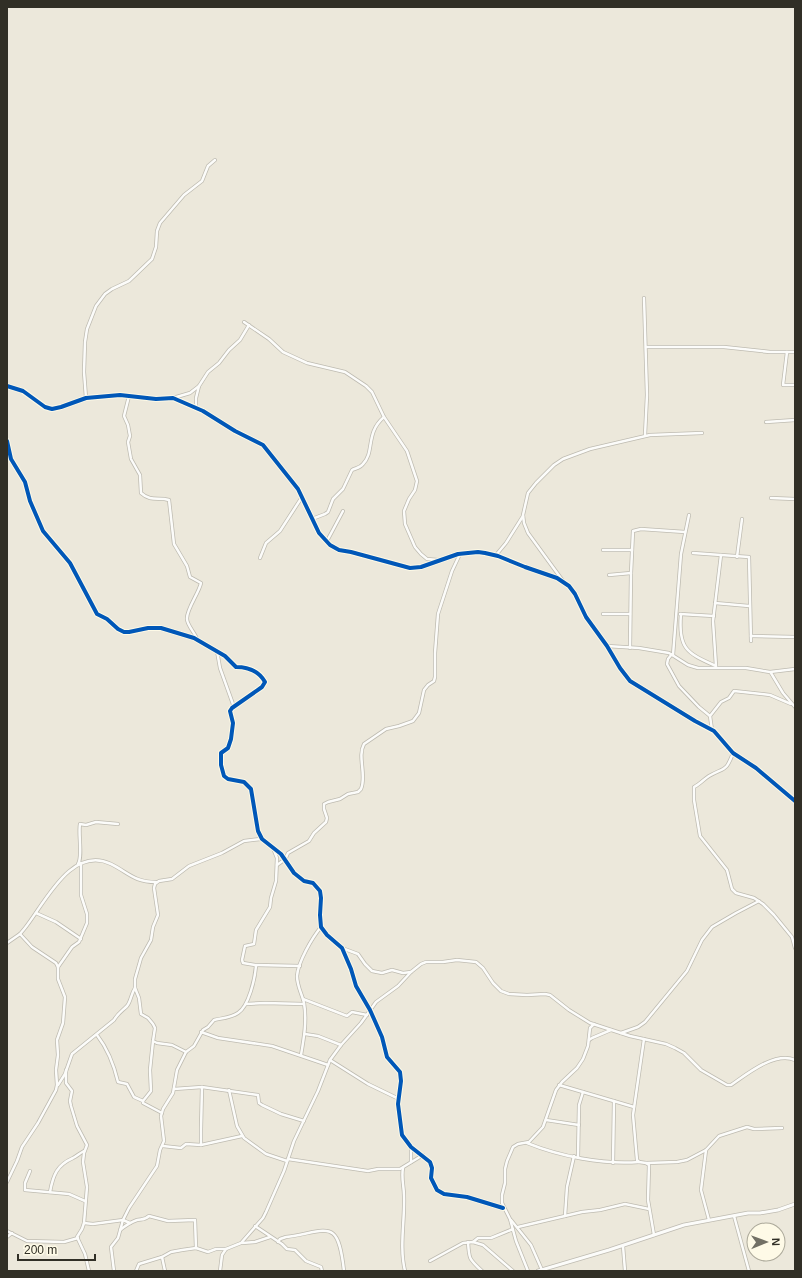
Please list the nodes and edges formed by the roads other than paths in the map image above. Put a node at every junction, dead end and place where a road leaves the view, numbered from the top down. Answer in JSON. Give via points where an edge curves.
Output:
{"nodes":[{"id":1,"x":216,"y":160,"type":"dead end"},
{"id":2,"x":644,"y":298,"type":"dead end"},
{"id":3,"x":244,"y":322,"type":"dead end"},
{"id":4,"x":249,"y":325,"type":"junction"},
{"id":5,"x":646,"y":347,"type":"junction"},
{"id":6,"x":787,"y":352,"type":"junction"},
{"id":7,"x":795,"y":352,"type":"edge"},
{"id":8,"x":795,"y":385,"type":"edge"},
{"id":9,"x":7,"y":386,"type":"edge"},
{"id":10,"x":199,"y":386,"type":"junction"},
{"id":11,"x":128,"y":396,"type":"junction"},
{"id":12,"x":86,"y":398,"type":"junction"},
{"id":13,"x":173,"y":398,"type":"junction"},
{"id":14,"x":196,"y":408,"type":"junction"},
{"id":15,"x":384,"y":417,"type":"junction"},
{"id":16,"x":795,"y":420,"type":"edge"},
{"id":17,"x":766,"y":422,"type":"dead end"},
{"id":18,"x":702,"y":433,"type":"dead end"},
{"id":19,"x":645,"y":436,"type":"junction"},
{"id":20,"x":7,"y":441,"type":"edge"},
{"id":21,"x":302,"y":497,"type":"junction"},
{"id":22,"x":770,"y":498,"type":"dead end"},
{"id":23,"x":795,"y":499,"type":"edge"},
{"id":24,"x":343,"y":511,"type":"dead end"},
{"id":25,"x":523,"y":515,"type":"junction"},
{"id":26,"x":689,"y":515,"type":"dead end"},
{"id":27,"x":312,"y":519,"type":"junction"},
{"id":28,"x":742,"y":519,"type":"dead end"},
{"id":29,"x":685,"y":532,"type":"junction"},
{"id":30,"x":327,"y":542,"type":"junction"},
{"id":31,"x":603,"y":550,"type":"dead end"},
{"id":32,"x":632,"y":550,"type":"junction"},
{"id":33,"x":692,"y":553,"type":"dead end"},
{"id":34,"x":460,"y":554,"type":"junction"},
{"id":35,"x":496,"y":555,"type":"junction"},
{"id":36,"x":721,"y":555,"type":"junction"},
{"id":37,"x":737,"y":557,"type":"junction"},
{"id":38,"x":260,"y":558,"type":"dead end"},
{"id":39,"x":438,"y":561,"type":"junction"},
{"id":40,"x":631,"y":573,"type":"junction"},
{"id":41,"x":609,"y":575,"type":"dead end"},
{"id":42,"x":564,"y":582,"type":"junction"},
{"id":43,"x":715,"y":602,"type":"junction"},
{"id":44,"x":749,"y":606,"type":"junction"},
{"id":45,"x":676,"y":613,"type":"junction"},
{"id":46,"x":603,"y":614,"type":"dead end"},
{"id":47,"x":630,"y":614,"type":"junction"},
{"id":48,"x":681,"y":614,"type":"junction"},
{"id":49,"x":714,"y":616,"type":"junction"},
{"id":50,"x":751,"y":636,"type":"junction"},
{"id":51,"x":795,"y":637,"type":"edge"},
{"id":52,"x":198,"y":640,"type":"junction"},
{"id":53,"x":751,"y":641,"type":"dead end"},
{"id":54,"x":608,"y":646,"type":"junction"},
{"id":55,"x":630,"y":648,"type":"junction"},
{"id":56,"x":217,"y":651,"type":"junction"},
{"id":57,"x":673,"y":655,"type":"junction"},
{"id":58,"x":795,"y":669,"type":"edge"},
{"id":59,"x":770,"y":672,"type":"junction"},
{"id":60,"x":791,"y":704,"type":"junction"},
{"id":61,"x":234,"y":707,"type":"junction"},
{"id":62,"x":795,"y":707,"type":"edge"},
{"id":63,"x":710,"y":716,"type":"junction"},
{"id":64,"x":712,"y":730,"type":"junction"},
{"id":65,"x":733,"y":753,"type":"junction"},
{"id":66,"x":795,"y":801,"type":"edge"},
{"id":67,"x":118,"y":824,"type":"dead end"},
{"id":68,"x":259,"y":835,"type":"junction"},
{"id":69,"x":255,"y":839,"type":"junction"},
{"id":70,"x":262,"y":839,"type":"junction"},
{"id":71,"x":273,"y":848,"type":"junction"},
{"id":72,"x":284,"y":860,"type":"junction"},
{"id":73,"x":79,"y":864,"type":"junction"},
{"id":74,"x":276,"y":866,"type":"junction"},
{"id":75,"x":156,"y":882,"type":"junction"},
{"id":76,"x":759,"y":901,"type":"junction"},
{"id":77,"x":36,"y":913,"type":"junction"},
{"id":78,"x":321,"y":927,"type":"junction"},
{"id":79,"x":20,"y":934,"type":"junction"},
{"id":80,"x":80,"y":939,"type":"junction"},
{"id":81,"x":7,"y":943,"type":"edge"},
{"id":82,"x":342,"y":948,"type":"junction"},
{"id":83,"x":795,"y":948,"type":"edge"},
{"id":84,"x":256,"y":965,"type":"junction"},
{"id":85,"x":300,"y":966,"type":"junction"},
{"id":86,"x":58,"y":967,"type":"junction"},
{"id":87,"x":411,"y":972,"type":"junction"},
{"id":88,"x":135,"y":988,"type":"junction"},
{"id":89,"x":303,"y":998,"type":"junction"},
{"id":90,"x":246,"y":1004,"type":"junction"},
{"id":91,"x":304,"y":1004,"type":"junction"},
{"id":92,"x":370,"y":1010,"type":"junction"},
{"id":93,"x":367,"y":1015,"type":"junction"},
{"id":94,"x":590,"y":1023,"type":"junction"},
{"id":95,"x":594,"y":1024,"type":"junction"},
{"id":96,"x":591,"y":1026,"type":"junction"},
{"id":97,"x":612,"y":1030,"type":"junction"},
{"id":98,"x":201,"y":1032,"type":"junction"},
{"id":99,"x":621,"y":1033,"type":"junction"},
{"id":100,"x":97,"y":1034,"type":"junction"},
{"id":101,"x":305,"y":1034,"type":"junction"},
{"id":102,"x":644,"y":1039,"type":"junction"},
{"id":103,"x":153,"y":1041,"type":"junction"},
{"id":104,"x":588,"y":1041,"type":"junction"},
{"id":105,"x":341,"y":1045,"type":"junction"},
{"id":106,"x":186,"y":1052,"type":"junction"},
{"id":107,"x":301,"y":1055,"type":"junction"},
{"id":108,"x":330,"y":1060,"type":"junction"},
{"id":109,"x":795,"y":1060,"type":"edge"},
{"id":110,"x":328,"y":1065,"type":"junction"},
{"id":111,"x":66,"y":1070,"type":"junction"},
{"id":112,"x":559,"y":1085,"type":"junction"},
{"id":113,"x":57,"y":1086,"type":"junction"},
{"id":114,"x":202,"y":1088,"type":"junction"},
{"id":115,"x":174,"y":1090,"type":"junction"},
{"id":116,"x":229,"y":1090,"type":"junction"},
{"id":117,"x":583,"y":1092,"type":"junction"},
{"id":118,"x":399,"y":1099,"type":"junction"},
{"id":119,"x":614,"y":1101,"type":"junction"},
{"id":120,"x":143,"y":1102,"type":"junction"},
{"id":121,"x":634,"y":1107,"type":"junction"},
{"id":122,"x":162,"y":1113,"type":"junction"},
{"id":123,"x":546,"y":1120,"type":"junction"},
{"id":124,"x":304,"y":1121,"type":"junction"},
{"id":125,"x":579,"y":1125,"type":"junction"},
{"id":126,"x":782,"y":1128,"type":"dead end"},
{"id":127,"x":242,"y":1136,"type":"junction"},
{"id":128,"x":526,"y":1143,"type":"junction"},
{"id":129,"x":201,"y":1144,"type":"junction"},
{"id":130,"x":162,"y":1146,"type":"junction"},
{"id":131,"x":411,"y":1147,"type":"junction"},
{"id":132,"x":706,"y":1150,"type":"junction"},
{"id":133,"x":84,"y":1151,"type":"junction"},
{"id":134,"x":423,"y":1155,"type":"junction"},
{"id":135,"x":569,"y":1155,"type":"junction"},
{"id":136,"x":574,"y":1156,"type":"junction"},
{"id":137,"x":578,"y":1157,"type":"junction"},
{"id":138,"x":287,"y":1160,"type":"junction"},
{"id":139,"x":411,"y":1162,"type":"junction"},
{"id":140,"x":572,"y":1162,"type":"junction"},
{"id":141,"x":639,"y":1162,"type":"junction"},
{"id":142,"x":613,"y":1163,"type":"junction"},
{"id":143,"x":646,"y":1163,"type":"junction"},
{"id":144,"x":403,"y":1168,"type":"junction"},
{"id":145,"x":398,"y":1169,"type":"junction"},
{"id":146,"x":30,"y":1171,"type":"dead end"},
{"id":147,"x":402,"y":1173,"type":"junction"},
{"id":148,"x":7,"y":1182,"type":"edge"},
{"id":149,"x":50,"y":1192,"type":"junction"},
{"id":150,"x":502,"y":1199,"type":"junction"},
{"id":151,"x":85,"y":1201,"type":"junction"},
{"id":152,"x":795,"y":1204,"type":"edge"},
{"id":153,"x":497,"y":1206,"type":"junction"},
{"id":154,"x":503,"y":1208,"type":"junction"},
{"id":155,"x":649,"y":1208,"type":"junction"},
{"id":156,"x":565,"y":1216,"type":"junction"},
{"id":157,"x":734,"y":1216,"type":"junction"},
{"id":158,"x":510,"y":1219,"type":"junction"},
{"id":159,"x":123,"y":1220,"type":"junction"},
{"id":160,"x":709,"y":1220,"type":"junction"},
{"id":161,"x":84,"y":1223,"type":"junction"},
{"id":162,"x":131,"y":1223,"type":"junction"},
{"id":163,"x":255,"y":1226,"type":"junction"},
{"id":164,"x":518,"y":1228,"type":"junction"},
{"id":165,"x":513,"y":1229,"type":"junction"},
{"id":166,"x":7,"y":1231,"type":"edge"},
{"id":167,"x":120,"y":1231,"type":"junction"},
{"id":168,"x":12,"y":1233,"type":"junction"},
{"id":169,"x":654,"y":1236,"type":"junction"},
{"id":170,"x":7,"y":1237,"type":"edge"},
{"id":171,"x":270,"y":1237,"type":"junction"},
{"id":172,"x":78,"y":1238,"type":"junction"},
{"id":173,"x":278,"y":1242,"type":"junction"},
{"id":174,"x":468,"y":1242,"type":"junction"},
{"id":175,"x":473,"y":1242,"type":"junction"},
{"id":176,"x":241,"y":1243,"type":"junction"},
{"id":177,"x":623,"y":1246,"type":"junction"},
{"id":178,"x":196,"y":1248,"type":"junction"},
{"id":179,"x":226,"y":1249,"type":"junction"},
{"id":180,"x":162,"y":1257,"type":"junction"},
{"id":181,"x":430,"y":1261,"type":"dead end"},
{"id":182,"x":542,"y":1270,"type":"junction"},
{"id":183,"x":89,"y":1271,"type":"edge"},
{"id":184,"x":114,"y":1271,"type":"edge"},
{"id":185,"x":136,"y":1271,"type":"edge"},
{"id":186,"x":164,"y":1271,"type":"edge"},
{"id":187,"x":220,"y":1271,"type":"edge"},
{"id":188,"x":322,"y":1271,"type":"edge"},
{"id":189,"x":344,"y":1271,"type":"edge"},
{"id":190,"x":405,"y":1271,"type":"edge"},
{"id":191,"x":482,"y":1271,"type":"edge"},
{"id":192,"x":513,"y":1271,"type":"edge"},
{"id":193,"x":528,"y":1271,"type":"edge"},
{"id":194,"x":538,"y":1271,"type":"edge"},
{"id":195,"x":625,"y":1271,"type":"edge"},
{"id":196,"x":749,"y":1271,"type":"edge"}],
"edges":[{"from":1,"to":12,"type":"street","via":[[208,166],[202,181],[184,195],[160,224],[156,231],[156,247],[152,258],[129,281],[105,294],[96,306],[85,342]]},
{"from":2,"to":5,"type":"street"},
{"from":3,"to":4,"type":"street"},
{"from":4,"to":10,"type":"street","via":[[240,340],[208,372]]},
{"from":4,"to":15,"type":"street","via":[[283,352],[307,363],[345,372],[360,382],[372,392]]},
{"from":5,"to":6,"type":"street","via":[[724,347],[758,352]]},
{"from":5,"to":19,"type":"street"},
{"from":6,"to":7,"type":"street"},
{"from":6,"to":8,"type":"street","via":[[783,385]]},
{"from":9,"to":12,"type":"street","via":[[23,391],[52,409]]},
{"from":10,"to":13,"type":"street","via":[[190,393]]},
{"from":10,"to":14,"type":"street"},
{"from":11,"to":12,"type":"street"},
{"from":11,"to":13,"type":"street"},
{"from":11,"to":52,"type":"street","via":[[124,416],[129,428],[131,459],[140,475],[141,493],[149,498],[169,500],[174,544],[187,566],[190,577],[201,582],[187,617]]},
{"from":13,"to":14,"type":"street"},
{"from":14,"to":21,"type":"street","via":[[263,445]]},
{"from":15,"to":27,"type":"street","via":[[375,427],[364,464],[352,470],[343,489],[333,498],[328,512]]},
{"from":15,"to":39,"type":"street","via":[[407,451],[416,481],[415,490],[404,511],[405,524],[421,554],[427,559]]},
{"from":16,"to":17,"type":"street"},
{"from":18,"to":19,"type":"street"},
{"from":19,"to":25,"type":"street","via":[[590,449],[563,459],[528,493]]},
{"from":20,"to":52,"type":"street","via":[[11,459],[25,482],[43,531],[70,563],[97,614],[124,632],[148,628],[165,629]]},
{"from":21,"to":27,"type":"street"},
{"from":21,"to":38,"type":"street","via":[[280,531],[266,543]]},
{"from":22,"to":23,"type":"street"},
{"from":24,"to":30,"type":"street"},
{"from":25,"to":35,"type":"street"},
{"from":25,"to":42,"type":"street","via":[[528,533]]},
{"from":26,"to":29,"type":"street"},
{"from":27,"to":30,"type":"street"},
{"from":28,"to":37,"type":"street"},
{"from":29,"to":32,"type":"street","via":[[633,531]]},
{"from":29,"to":45,"type":"street"},
{"from":30,"to":39,"type":"street","via":[[339,550],[405,568],[420,567]]},
{"from":31,"to":32,"type":"street"},
{"from":32,"to":40,"type":"street"},
{"from":33,"to":36,"type":"street"},
{"from":34,"to":35,"type":"street","via":[[478,552]]},
{"from":34,"to":39,"type":"street"},
{"from":34,"to":72,"type":"street","via":[[438,614],[434,681],[424,690],[418,716],[409,723],[386,729],[364,744],[362,789],[324,804],[326,822],[309,841],[288,853]]},
{"from":35,"to":42,"type":"street"},
{"from":36,"to":37,"type":"street"},
{"from":36,"to":43,"type":"street"},
{"from":37,"to":44,"type":"street","via":[[749,558]]},
{"from":40,"to":41,"type":"street"},
{"from":40,"to":47,"type":"street"},
{"from":42,"to":54,"type":"street","via":[[575,594],[586,617]]},
{"from":43,"to":44,"type":"street"},
{"from":43,"to":49,"type":"street"},
{"from":44,"to":50,"type":"street"},
{"from":45,"to":48,"type":"street"},
{"from":45,"to":57,"type":"street"},
{"from":46,"to":47,"type":"street"},
{"from":47,"to":55,"type":"street"},
{"from":48,"to":49,"type":"street"},
{"from":48,"to":49,"type":"street","via":[[680,636],[687,650],[716,666]]},
{"from":50,"to":51,"type":"street"},
{"from":50,"to":53,"type":"street"},
{"from":52,"to":56,"type":"street"},
{"from":54,"to":55,"type":"street"},
{"from":54,"to":64,"type":"street","via":[[630,681]]},
{"from":55,"to":57,"type":"street"},
{"from":56,"to":61,"type":"street","via":[[220,668]]},
{"from":56,"to":61,"type":"street","via":[[236,667],[246,667],[258,673],[265,682],[262,687]]},
{"from":57,"to":59,"type":"street","via":[[698,668],[753,668]]},
{"from":57,"to":63,"type":"street","via":[[667,664],[679,686]]},
{"from":58,"to":59,"type":"street"},
{"from":59,"to":60,"type":"street"},
{"from":60,"to":62,"type":"street"},
{"from":60,"to":63,"type":"street","via":[[770,694],[737,690],[721,702]]},
{"from":61,"to":68,"type":"street","via":[[230,711],[233,723],[230,743],[221,753],[220,765],[224,776],[244,782],[251,789]]},
{"from":63,"to":64,"type":"street"},
{"from":64,"to":65,"type":"street"},
{"from":65,"to":66,"type":"street","via":[[756,768]]},
{"from":65,"to":76,"type":"street","via":[[725,769],[694,787],[698,830],[727,870],[734,891]]},
{"from":67,"to":73,"type":"street","via":[[80,824]]},
{"from":68,"to":69,"type":"street"},
{"from":68,"to":70,"type":"street"},
{"from":69,"to":70,"type":"street"},
{"from":69,"to":75,"type":"street","via":[[244,841],[222,853],[192,864],[172,879]]},
{"from":70,"to":71,"type":"street"},
{"from":71,"to":72,"type":"street"},
{"from":71,"to":74,"type":"street"},
{"from":72,"to":74,"type":"street"},
{"from":72,"to":78,"type":"street","via":[[297,876],[318,888],[321,898]]},
{"from":73,"to":75,"type":"street","via":[[101,860],[137,880]]},
{"from":73,"to":77,"type":"street","via":[[59,882]]},
{"from":73,"to":80,"type":"street","via":[[81,895],[88,918]]},
{"from":74,"to":84,"type":"street","via":[[276,882],[270,907],[256,928],[254,944],[245,946],[242,960],[243,963]]},
{"from":75,"to":88,"type":"street","via":[[154,888],[158,915],[151,940],[141,958]]},
{"from":76,"to":83,"type":"street","via":[[792,937]]},
{"from":76,"to":99,"type":"street","via":[[712,927],[700,943],[689,968],[645,1022]]},
{"from":77,"to":79,"type":"street"},
{"from":77,"to":80,"type":"street","via":[[56,922]]},
{"from":78,"to":82,"type":"street","via":[[326,935]]},
{"from":78,"to":85,"type":"street"},
{"from":79,"to":81,"type":"street"},
{"from":79,"to":86,"type":"street","via":[[32,948],[55,962]]},
{"from":80,"to":86,"type":"street"},
{"from":82,"to":87,"type":"street","via":[[358,954],[372,971]]},
{"from":82,"to":92,"type":"street","via":[[356,986]]},
{"from":84,"to":85,"type":"street"},
{"from":84,"to":90,"type":"street"},
{"from":85,"to":89,"type":"street","via":[[297,976]]},
{"from":86,"to":113,"type":"street","via":[[58,979],[65,997],[63,1023],[57,1040]]},
{"from":87,"to":92,"type":"street","via":[[401,984],[376,1002]]},
{"from":87,"to":94,"type":"street","via":[[426,962],[473,960],[483,968],[501,991],[509,994],[550,995]]},
{"from":88,"to":100,"type":"street","via":[[127,1006]]},
{"from":88,"to":103,"type":"street","via":[[141,1014],[150,1019],[154,1026]]},
{"from":89,"to":91,"type":"street"},
{"from":89,"to":93,"type":"street","via":[[347,1016],[352,1012]]},
{"from":90,"to":91,"type":"street"},
{"from":90,"to":98,"type":"street","via":[[239,1013],[214,1020]]},
{"from":91,"to":101,"type":"street"},
{"from":92,"to":93,"type":"street"},
{"from":92,"to":118,"type":"street","via":[[387,1057],[400,1072]]},
{"from":93,"to":105,"type":"street"},
{"from":94,"to":95,"type":"street"},
{"from":94,"to":96,"type":"street"},
{"from":95,"to":96,"type":"street"},
{"from":95,"to":97,"type":"street"},
{"from":96,"to":104,"type":"street"},
{"from":97,"to":99,"type":"street"},
{"from":97,"to":104,"type":"street"},
{"from":98,"to":106,"type":"street","via":[[194,1046]]},
{"from":98,"to":107,"type":"street","via":[[215,1038],[272,1046]]},
{"from":99,"to":102,"type":"street"},
{"from":100,"to":111,"type":"street","via":[[72,1054]]},
{"from":100,"to":120,"type":"street","via":[[116,1071],[118,1082],[127,1084],[134,1097]]},
{"from":101,"to":105,"type":"street"},
{"from":101,"to":107,"type":"street"},
{"from":102,"to":109,"type":"street","via":[[666,1044],[684,1053],[701,1070],[727,1086],[772,1061],[784,1058]]},
{"from":102,"to":121,"type":"street"},
{"from":103,"to":106,"type":"street","via":[[172,1045]]},
{"from":103,"to":120,"type":"street","via":[[151,1091]]},
{"from":104,"to":112,"type":"street","via":[[581,1064]]},
{"from":105,"to":108,"type":"street"},
{"from":106,"to":115,"type":"street","via":[[177,1070]]},
{"from":107,"to":110,"type":"street"},
{"from":108,"to":110,"type":"street"},
{"from":108,"to":118,"type":"street","via":[[368,1084]]},
{"from":110,"to":124,"type":"street"},
{"from":111,"to":113,"type":"street"},
{"from":111,"to":133,"type":"street","via":[[66,1083],[72,1091],[70,1104],[86,1144]]},
{"from":112,"to":117,"type":"street"},
{"from":112,"to":123,"type":"street"},
{"from":113,"to":148,"type":"street","via":[[22,1147]]},
{"from":114,"to":115,"type":"street"},
{"from":114,"to":116,"type":"street"},
{"from":114,"to":129,"type":"street"},
{"from":115,"to":122,"type":"street"},
{"from":116,"to":124,"type":"street","via":[[258,1095],[259,1103],[262,1105]]},
{"from":116,"to":127,"type":"street","via":[[237,1126]]},
{"from":117,"to":119,"type":"street"},
{"from":117,"to":125,"type":"street","via":[[579,1105]]},
{"from":118,"to":131,"type":"street","via":[[400,1131]]},
{"from":119,"to":121,"type":"street"},
{"from":119,"to":142,"type":"street"},
{"from":120,"to":122,"type":"street"},
{"from":121,"to":141,"type":"street"},
{"from":122,"to":130,"type":"street"},
{"from":123,"to":125,"type":"street"},
{"from":123,"to":128,"type":"street","via":[[539,1132]]},
{"from":124,"to":138,"type":"street"},
{"from":125,"to":137,"type":"street"},
{"from":126,"to":132,"type":"street","via":[[747,1127],[719,1136]]},
{"from":127,"to":129,"type":"street"},
{"from":127,"to":138,"type":"street","via":[[266,1154]]},
{"from":128,"to":135,"type":"street"},
{"from":128,"to":150,"type":"street","via":[[514,1146],[509,1154]]},
{"from":129,"to":130,"type":"street","via":[[186,1144],[181,1148]]},
{"from":130,"to":159,"type":"street","via":[[157,1166],[136,1195]]},
{"from":131,"to":134,"type":"street"},
{"from":131,"to":139,"type":"street"},
{"from":132,"to":143,"type":"street","via":[[683,1161]]},
{"from":132,"to":160,"type":"street","via":[[701,1190]]},
{"from":133,"to":149,"type":"street","via":[[68,1159],[58,1168]]},
{"from":133,"to":151,"type":"street"},
{"from":134,"to":139,"type":"street"},
{"from":134,"to":153,"type":"street","via":[[431,1165],[431,1178],[437,1190],[444,1194],[467,1197]]},
{"from":135,"to":136,"type":"street"},
{"from":135,"to":140,"type":"street"},
{"from":136,"to":137,"type":"street"},
{"from":136,"to":140,"type":"street"},
{"from":137,"to":142,"type":"street"},
{"from":138,"to":145,"type":"street","via":[[365,1171]]},
{"from":138,"to":163,"type":"street","via":[[266,1212]]},
{"from":139,"to":144,"type":"street"},
{"from":140,"to":156,"type":"street"},
{"from":141,"to":142,"type":"street"},
{"from":141,"to":143,"type":"street"},
{"from":143,"to":155,"type":"street","via":[[649,1165]]},
{"from":144,"to":145,"type":"street"},
{"from":144,"to":147,"type":"street"},
{"from":145,"to":147,"type":"street"},
{"from":146,"to":149,"type":"street","via":[[25,1182],[25,1190]]},
{"from":147,"to":190,"type":"street","via":[[402,1254]]},
{"from":149,"to":151,"type":"street","via":[[69,1194]]},
{"from":150,"to":153,"type":"street"},
{"from":150,"to":154,"type":"street"},
{"from":151,"to":161,"type":"street"},
{"from":152,"to":157,"type":"street","via":[[778,1210]]},
{"from":153,"to":154,"type":"street"},
{"from":154,"to":158,"type":"street"},
{"from":155,"to":156,"type":"street","via":[[625,1204]]},
{"from":155,"to":169,"type":"street"},
{"from":156,"to":164,"type":"street"},
{"from":157,"to":160,"type":"street"},
{"from":157,"to":196,"type":"street"},
{"from":158,"to":164,"type":"street"},
{"from":158,"to":165,"type":"street"},
{"from":159,"to":161,"type":"street"},
{"from":159,"to":162,"type":"street"},
{"from":159,"to":167,"type":"street"},
{"from":160,"to":169,"type":"street","via":[[684,1225]]},
{"from":161,"to":172,"type":"street"},
{"from":162,"to":167,"type":"street"},
{"from":162,"to":178,"type":"street","via":[[150,1216],[168,1221],[195,1220]]},
{"from":163,"to":171,"type":"street"},
{"from":163,"to":176,"type":"street"},
{"from":164,"to":182,"type":"street","via":[[531,1245]]},
{"from":165,"to":175,"type":"street"},
{"from":165,"to":193,"type":"street"},
{"from":166,"to":168,"type":"street"},
{"from":167,"to":184,"type":"street","via":[[111,1249]]},
{"from":168,"to":170,"type":"street"},
{"from":168,"to":172,"type":"street","via":[[25,1240],[44,1242],[64,1242]]},
{"from":169,"to":177,"type":"street"},
{"from":171,"to":173,"type":"street"},
{"from":171,"to":176,"type":"street"},
{"from":172,"to":183,"type":"street"},
{"from":173,"to":188,"type":"street","via":[[287,1249],[295,1250],[306,1261],[321,1267]]},
{"from":173,"to":189,"type":"street","via":[[282,1238],[320,1230],[332,1232],[341,1250]]},
{"from":174,"to":175,"type":"street"},
{"from":174,"to":181,"type":"street"},
{"from":174,"to":191,"type":"street","via":[[468,1255]]},
{"from":175,"to":192,"type":"street","via":[[483,1245]]},
{"from":176,"to":179,"type":"street"},
{"from":177,"to":182,"type":"street"},
{"from":177,"to":195,"type":"street"},
{"from":178,"to":179,"type":"street","via":[[208,1252]]},
{"from":178,"to":180,"type":"street","via":[[172,1252]]},
{"from":179,"to":187,"type":"street","via":[[222,1255]]},
{"from":180,"to":185,"type":"street","via":[[139,1264]]},
{"from":180,"to":186,"type":"street"},
{"from":182,"to":194,"type":"street"}]}
